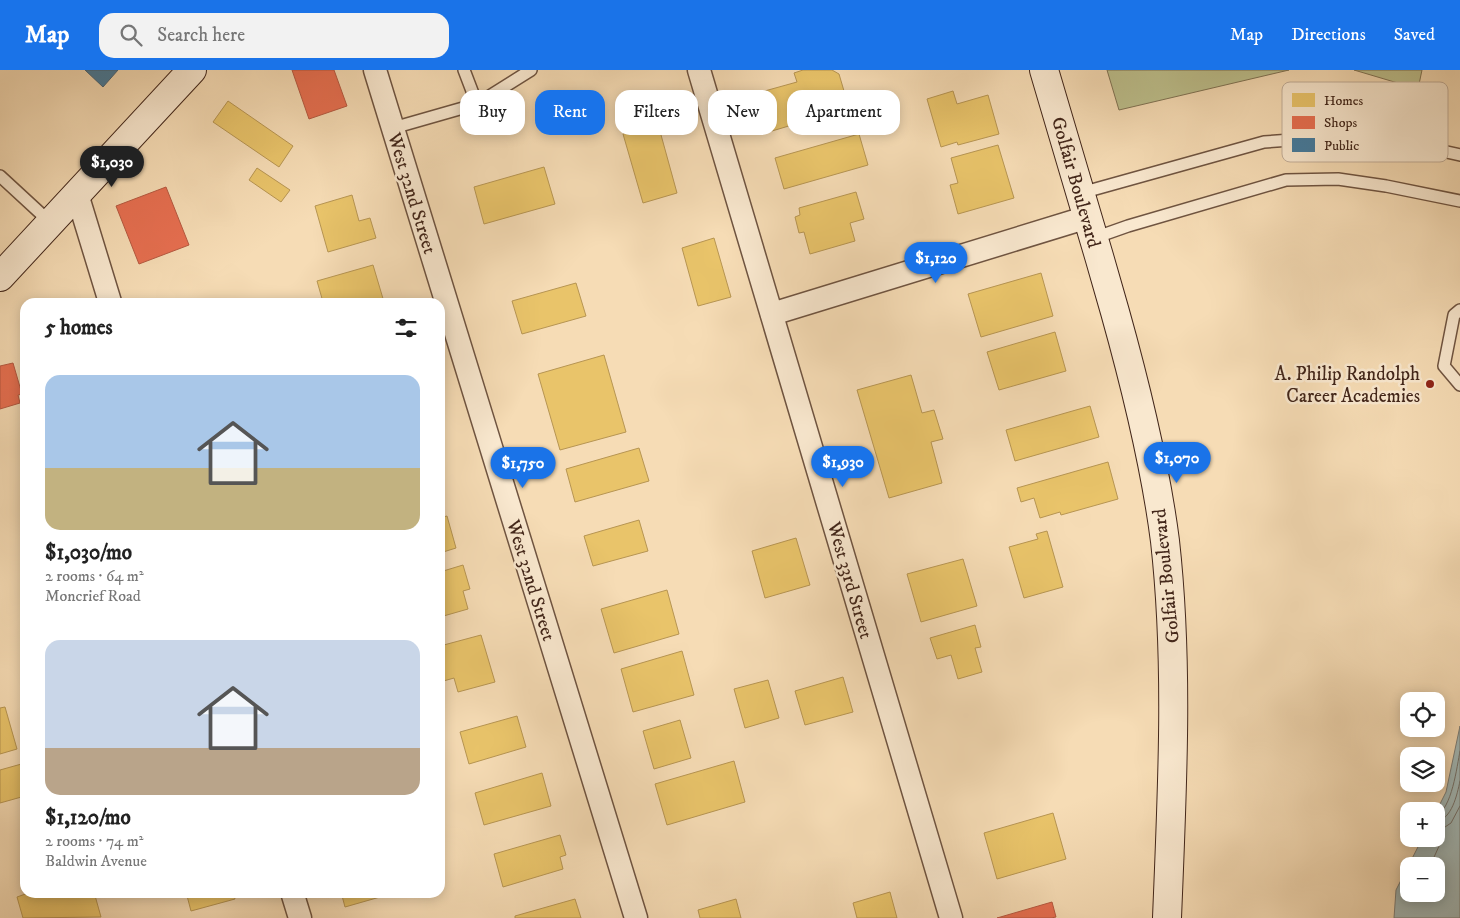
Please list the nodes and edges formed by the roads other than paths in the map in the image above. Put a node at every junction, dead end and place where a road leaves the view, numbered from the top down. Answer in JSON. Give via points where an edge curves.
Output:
{"nodes":[{"id":1,"x":192,"y":70,"type":"edge"},
{"id":2,"x":375,"y":70,"type":"edge"},
{"id":3,"x":464,"y":70,"type":"edge"},
{"id":4,"x":531,"y":70,"type":"edge"},
{"id":5,"x":699,"y":70,"type":"edge"},
{"id":6,"x":1044,"y":70,"type":"edge"},
{"id":7,"x":472,"y":90,"type":"edge"},
{"id":8,"x":499,"y":90,"type":"edge"},
{"id":9,"x":460,"y":109,"type":"edge"},
{"id":10,"x":393,"y":128,"type":"junction"},
{"id":11,"x":1282,"y":140,"type":"edge"},
{"id":12,"x":0,"y":176,"type":"edge"},
{"id":13,"x":77,"y":194,"type":"junction"},
{"id":14,"x":1460,"y":201,"type":"edge"},
{"id":15,"x":1088,"y":216,"type":"junction"},
{"id":16,"x":51,"y":223,"type":"junction"},
{"id":17,"x":0,"y":277,"type":"edge"},
{"id":18,"x":109,"y":298,"type":"edge"},
{"id":19,"x":1460,"y":310,"type":"edge"},
{"id":20,"x":772,"y":314,"type":"junction"},
{"id":21,"x":1460,"y":385,"type":"edge"},
{"id":22,"x":294,"y":898,"type":"edge"},
{"id":23,"x":300,"y":918,"type":"edge"},
{"id":24,"x":636,"y":918,"type":"edge"},
{"id":25,"x":951,"y":918,"type":"edge"},
{"id":26,"x":1167,"y":918,"type":"edge"}],
"edges":[{"from":1,"to":13,"type":"main road"},
{"from":2,"to":10,"type":"street","name":"West 32nd Street"},
{"from":3,"to":7,"type":"lane"},
{"from":4,"to":8,"type":"lane"},
{"from":5,"to":20,"type":"street","name":"West 33rd Street"},
{"from":6,"to":15,"type":"main road","name":"Golfair Boulevard"},
{"from":9,"to":10,"type":"lane"},
{"from":10,"to":24,"type":"street","name":"West 32nd Street"},
{"from":11,"to":15,"type":"lane","via":[[1264,142]]},
{"from":12,"to":16,"type":"lane"},
{"from":13,"to":16,"type":"main road"},
{"from":13,"to":18,"type":"street"},
{"from":14,"to":15,"type":"lane","via":[[1338,179],[1286,180],[1128,226]]},
{"from":15,"to":20,"type":"street"},
{"from":15,"to":26,"type":"main road","name":"Golfair Boulevard","via":[[1134,381],[1154,472],[1164,540],[1173,636],[1174,742]]},
{"from":16,"to":17,"type":"main road"},
{"from":19,"to":21,"type":"lane","via":[[1454,315],[1444,366]]},
{"from":20,"to":25,"type":"street","name":"West 33rd Street"},
{"from":22,"to":23,"type":"street"}]}
